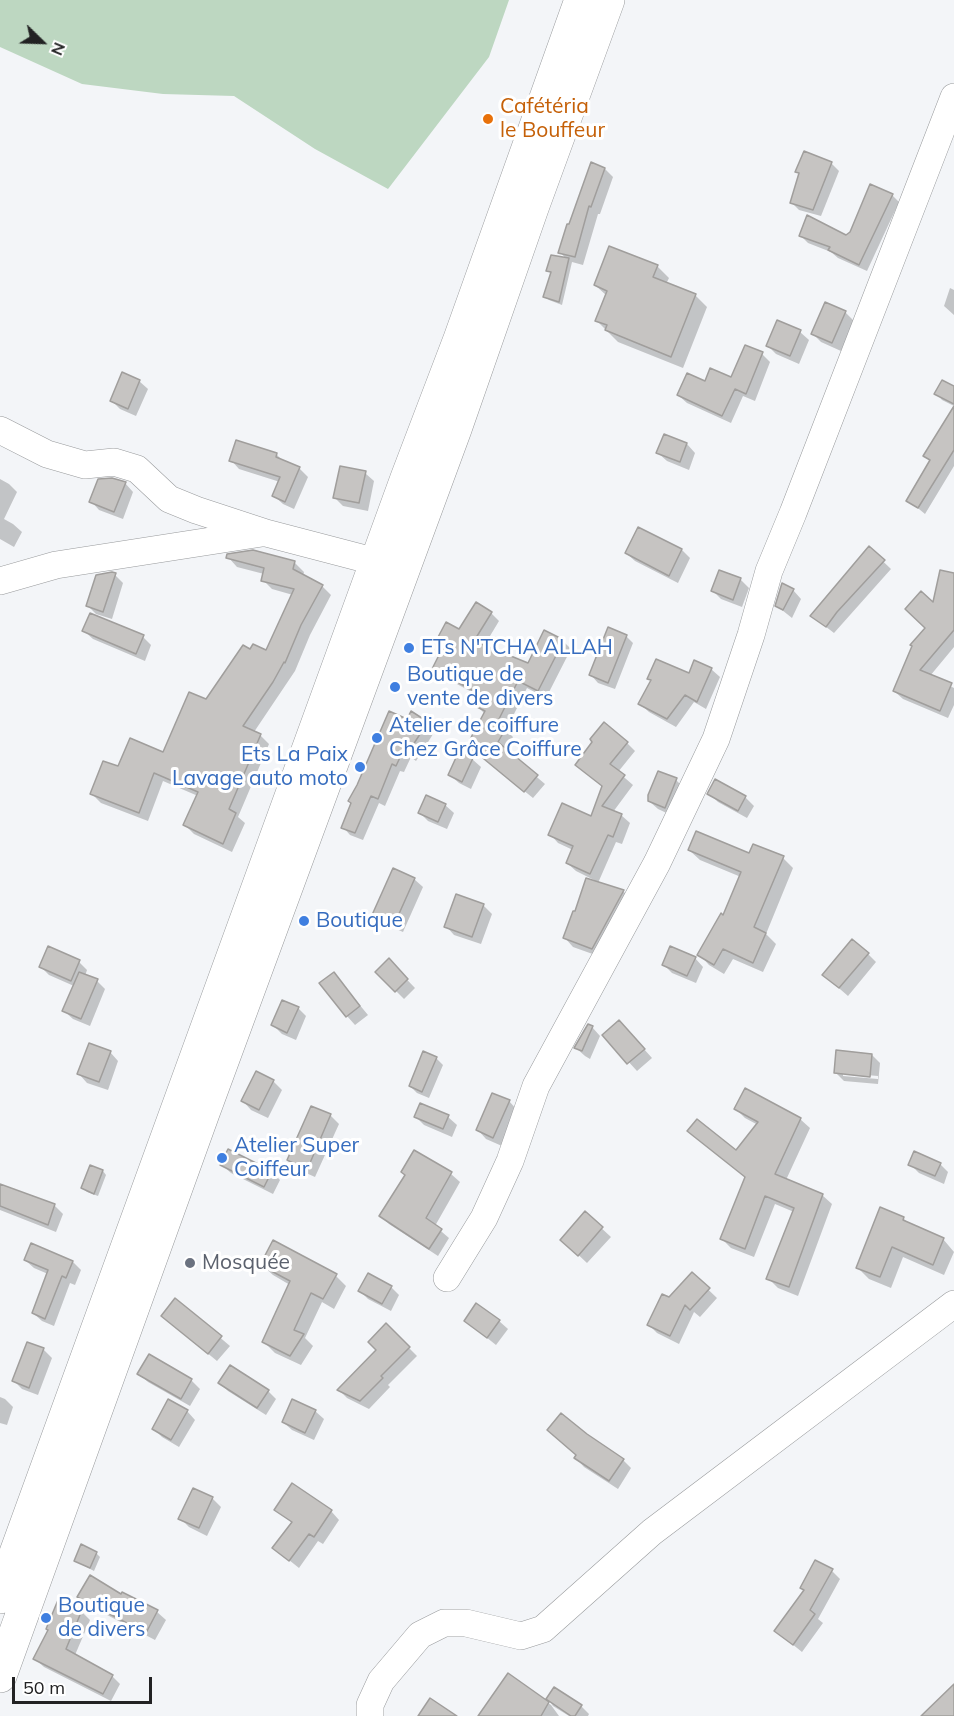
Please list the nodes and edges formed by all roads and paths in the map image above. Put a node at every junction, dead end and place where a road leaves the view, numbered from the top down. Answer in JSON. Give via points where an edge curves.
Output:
{"nodes":[{"id":1,"x":581,"y":0,"type":"edge"},
{"id":2,"x":608,"y":0,"type":"edge"},
{"id":3,"x":954,"y":97,"type":"edge"},
{"id":4,"x":0,"y":430,"type":"edge"},
{"id":5,"x":266,"y":533,"type":"junction"},
{"id":6,"x":377,"y":562,"type":"junction"},
{"id":7,"x":0,"y":581,"type":"edge"},
{"id":8,"x":447,"y":1278,"type":"dead end"},
{"id":9,"x":954,"y":1304,"type":"edge"},
{"id":10,"x":0,"y":1597,"type":"edge"},
{"id":11,"x":2,"y":1666,"type":"edge"},
{"id":12,"x":370,"y":1716,"type":"edge"}],
"edges":[{"from":1,"to":6,"type":"main road"},
{"from":2,"to":11,"type":"main road"},
{"from":3,"to":8,"type":"street","via":[[769,571],[716,739],[657,863],[536,1086],[510,1161],[484,1218]]},
{"from":4,"to":5,"type":"street","via":[[47,454],[85,465],[114,462],[137,469],[169,499]]},
{"from":5,"to":6,"type":"street"},
{"from":5,"to":7,"type":"street","via":[[56,565]]},
{"from":6,"to":10,"type":"main road"},
{"from":9,"to":12,"type":"street","via":[[652,1532],[543,1629],[521,1636],[466,1623],[444,1623],[420,1635],[381,1681],[370,1705]]}]}
